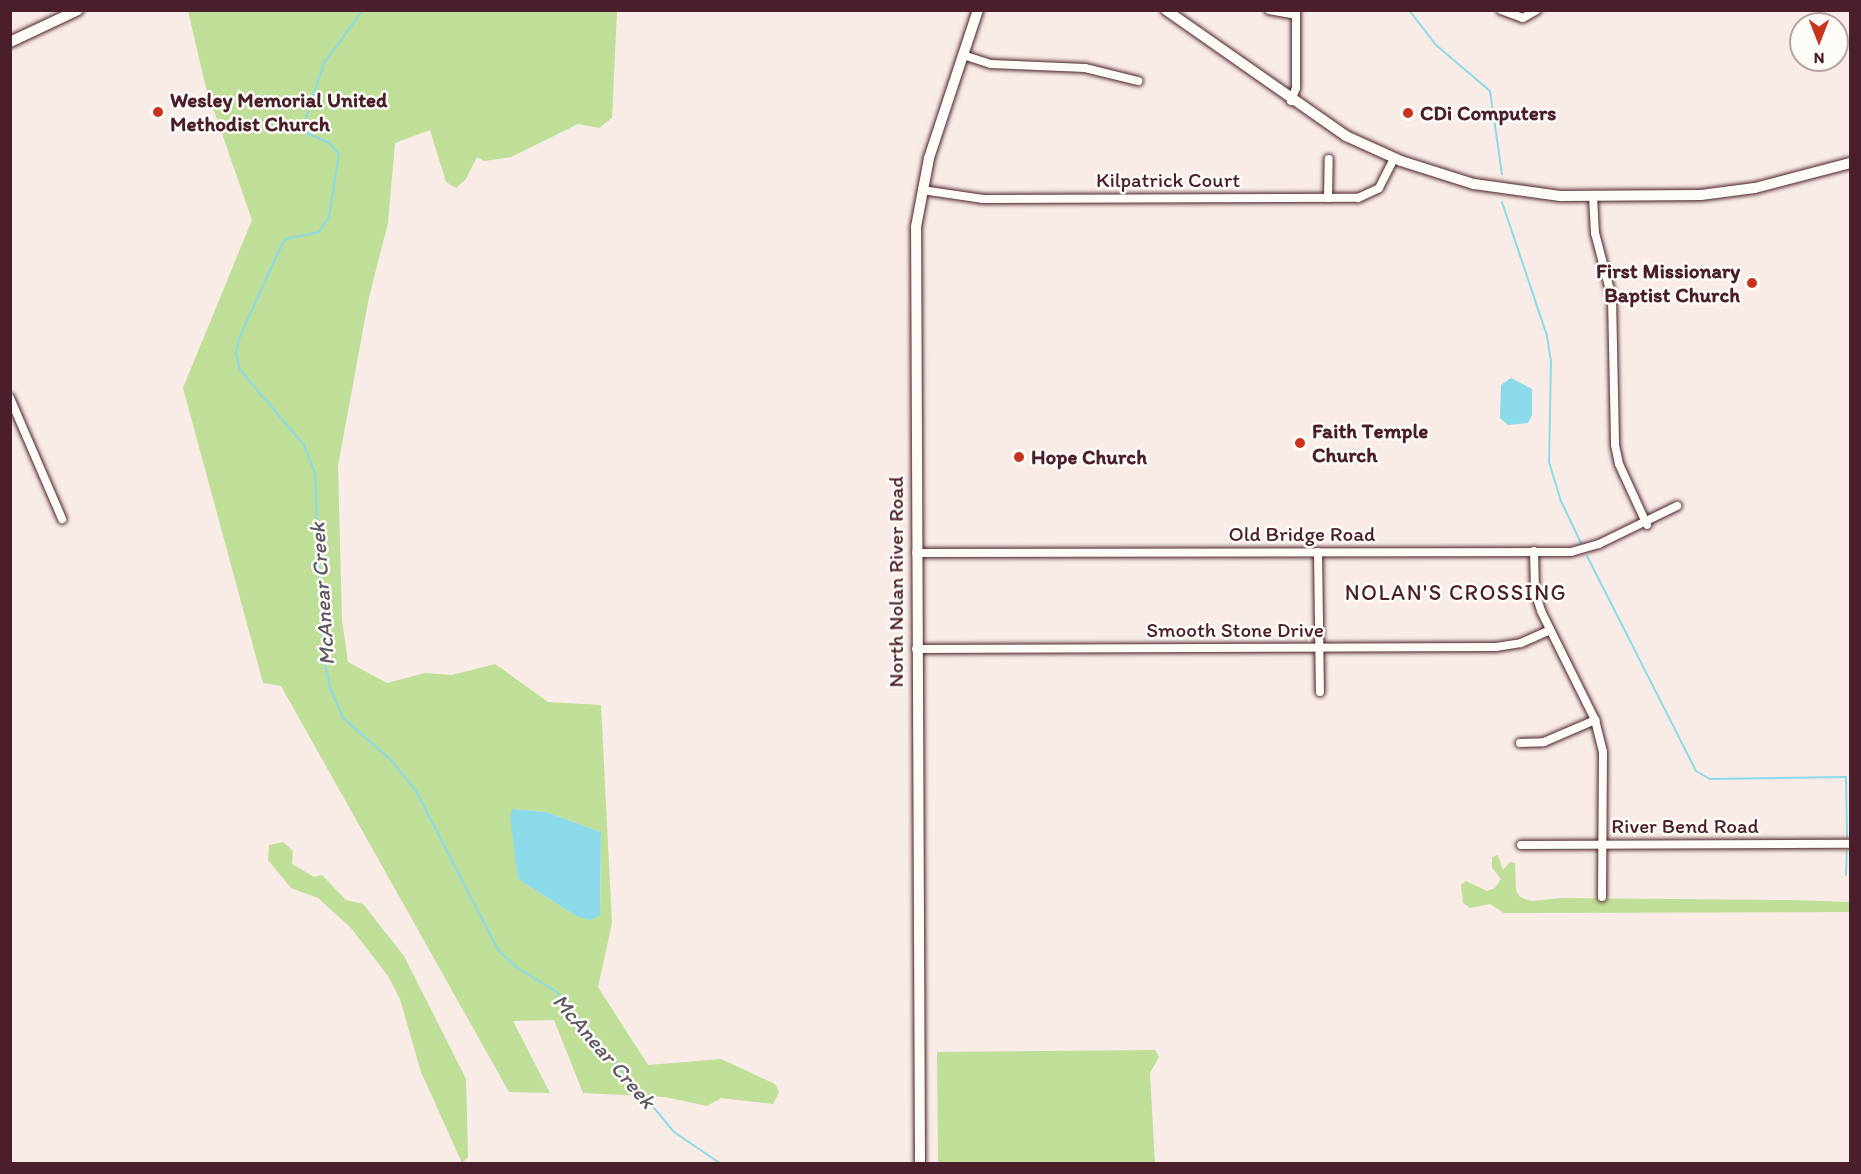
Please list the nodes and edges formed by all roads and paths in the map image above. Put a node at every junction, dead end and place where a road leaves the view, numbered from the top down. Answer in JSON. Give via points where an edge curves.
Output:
{"nodes":[{"id":1,"x":78,"y":10,"type":"edge"},
{"id":2,"x":978,"y":10,"type":"edge"},
{"id":3,"x":1166,"y":10,"type":"edge"},
{"id":4,"x":1269,"y":10,"type":"edge"},
{"id":5,"x":1501,"y":10,"type":"edge"},
{"id":6,"x":1537,"y":10,"type":"edge"},
{"id":7,"x":1296,"y":13,"type":"edge"},
{"id":8,"x":10,"y":42,"type":"edge"},
{"id":9,"x":963,"y":55,"type":"junction"},
{"id":10,"x":1138,"y":81,"type":"dead end"},
{"id":11,"x":1290,"y":101,"type":"junction"},
{"id":12,"x":1329,"y":159,"type":"dead end"},
{"id":13,"x":1394,"y":159,"type":"junction"},
{"id":14,"x":1851,"y":163,"type":"edge"},
{"id":15,"x":922,"y":190,"type":"junction"},
{"id":16,"x":1593,"y":196,"type":"junction"},
{"id":17,"x":1329,"y":198,"type":"junction"},
{"id":18,"x":10,"y":398,"type":"edge"},
{"id":19,"x":1677,"y":507,"type":"dead end"},
{"id":20,"x":62,"y":519,"type":"dead end"},
{"id":21,"x":1647,"y":524,"type":"junction"},
{"id":22,"x":1533,"y":551,"type":"junction"},
{"id":23,"x":1318,"y":552,"type":"junction"},
{"id":24,"x":916,"y":554,"type":"junction"},
{"id":25,"x":1550,"y":630,"type":"junction"},
{"id":26,"x":1320,"y":648,"type":"junction"},
{"id":27,"x":916,"y":649,"type":"junction"},
{"id":28,"x":1320,"y":692,"type":"dead end"},
{"id":29,"x":1595,"y":720,"type":"junction"},
{"id":30,"x":1520,"y":743,"type":"dead end"},
{"id":31,"x":1521,"y":844,"type":"dead end"},
{"id":32,"x":1603,"y":844,"type":"junction"},
{"id":33,"x":1850,"y":844,"type":"edge"},
{"id":34,"x":1602,"y":897,"type":"dead end"},
{"id":35,"x":920,"y":1164,"type":"edge"}],
"edges":[{"from":1,"to":8,"type":"main road"},
{"from":2,"to":9,"type":"main road","name":"North Nolan River Road"},
{"from":3,"to":11,"type":"main road"},
{"from":4,"to":7,"type":"street"},
{"from":5,"to":6,"type":"street","via":[[1523,18]]},
{"from":7,"to":11,"type":"street","via":[[1296,88]]},
{"from":9,"to":10,"type":"street","via":[[991,64],[1085,68]]},
{"from":9,"to":15,"type":"main road","name":"North Nolan River Road"},
{"from":11,"to":13,"type":"main road","via":[[1346,136]]},
{"from":12,"to":17,"type":"street"},
{"from":13,"to":16,"type":"main road","via":[[1503,190]]},
{"from":13,"to":17,"type":"street","name":"Kilpatrick Court","via":[[1373,193]]},
{"from":14,"to":16,"type":"main road","via":[[1726,193]]},
{"from":15,"to":17,"type":"street","name":"Kilpatrick Court","via":[[983,199]]},
{"from":15,"to":24,"type":"main road","name":"North Nolan River Road","via":[[915,271]]},
{"from":16,"to":21,"type":"street","via":[[1595,233],[1612,298],[1619,464]]},
{"from":18,"to":20,"type":"street"},
{"from":19,"to":21,"type":"street","name":"Old Bridge Road"},
{"from":21,"to":22,"type":"street","name":"Old Bridge Road","via":[[1581,550]]},
{"from":22,"to":23,"type":"street","name":"Old Bridge Road"},
{"from":22,"to":25,"type":"street","via":[[1535,592]]},
{"from":23,"to":24,"type":"street","name":"Old Bridge Road"},
{"from":23,"to":26,"type":"street"},
{"from":24,"to":27,"type":"main road","name":"North Nolan River Road"},
{"from":25,"to":26,"type":"street","name":"Smooth Stone Drive","via":[[1521,643],[1496,647]]},
{"from":25,"to":29,"type":"street"},
{"from":26,"to":27,"type":"street","name":"Smooth Stone Drive"},
{"from":26,"to":28,"type":"street"},
{"from":27,"to":35,"type":"main road","name":"North Nolan River Road"},
{"from":29,"to":30,"type":"street","via":[[1544,742]]},
{"from":29,"to":32,"type":"street","via":[[1603,752]]},
{"from":31,"to":32,"type":"street","name":"River Bend Road"},
{"from":32,"to":33,"type":"street","name":"River Bend Road"},
{"from":32,"to":34,"type":"street"}]}
